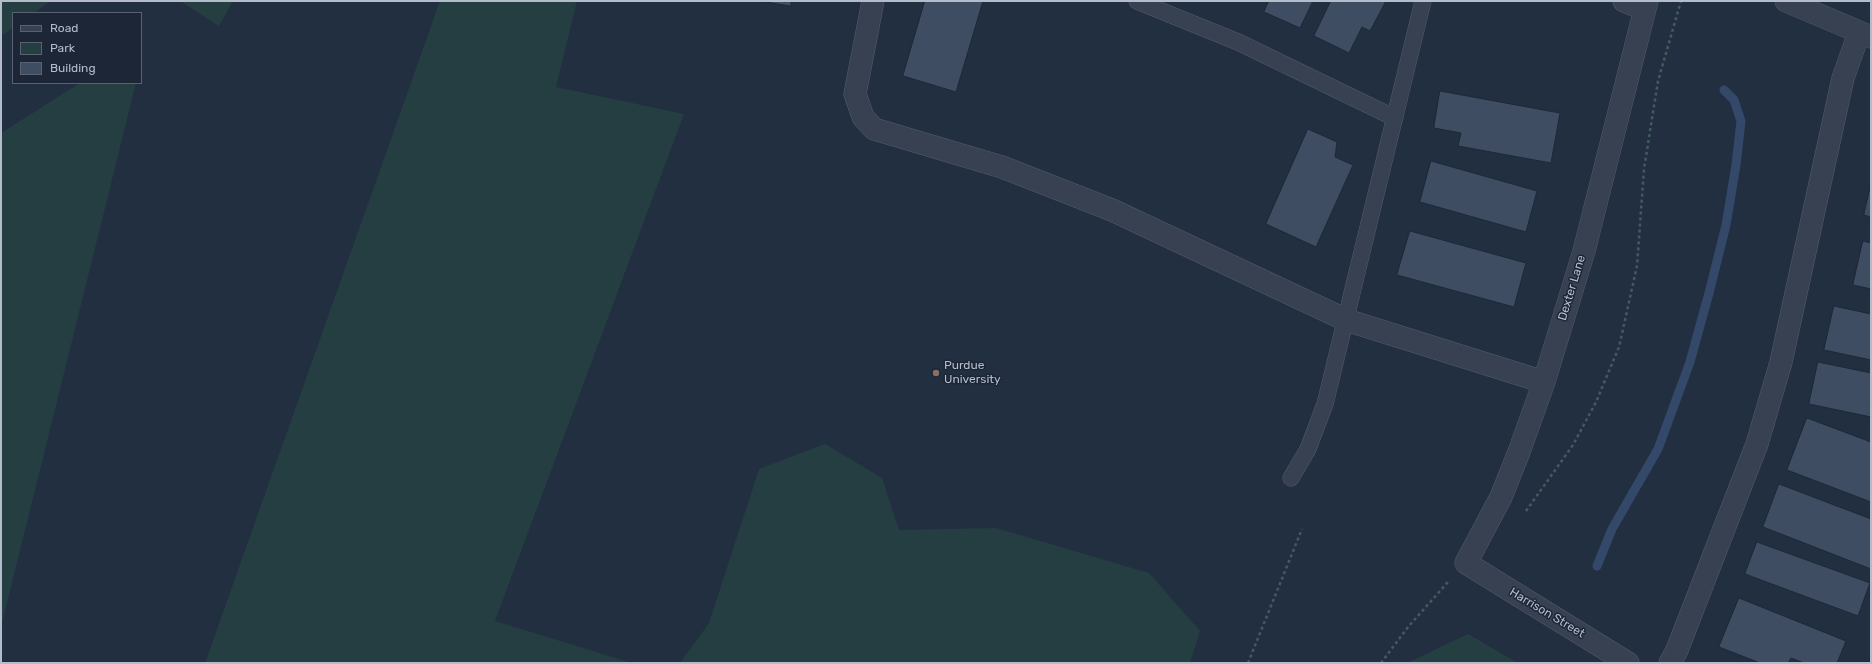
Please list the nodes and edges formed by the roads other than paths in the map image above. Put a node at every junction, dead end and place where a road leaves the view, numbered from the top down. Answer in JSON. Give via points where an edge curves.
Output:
{"nodes":[{"id":1,"x":874,"y":1,"type":"edge"},
{"id":2,"x":1137,"y":1,"type":"edge"},
{"id":3,"x":1423,"y":1,"type":"edge"},
{"id":4,"x":1624,"y":1,"type":"edge"},
{"id":5,"x":1786,"y":1,"type":"edge"},
{"id":6,"x":1645,"y":5,"type":"edge"},
{"id":7,"x":1865,"y":35,"type":"edge"},
{"id":8,"x":1395,"y":118,"type":"junction"},
{"id":9,"x":1346,"y":320,"type":"junction"},
{"id":10,"x":1544,"y":382,"type":"junction"},
{"id":11,"x":1291,"y":478,"type":"dead end"},
{"id":12,"x":1466,"y":564,"type":"joint"},
{"id":13,"x":1628,"y":663,"type":"edge"},
{"id":14,"x":1670,"y":663,"type":"edge"}],
"edges":[{"from":1,"to":9,"type":"street","via":[[855,94],[863,117],[874,129],[1002,168],[1112,210]]},
{"from":2,"to":8,"type":"lane","via":[[1238,42]]},
{"from":3,"to":8,"type":"lane"},
{"from":4,"to":6,"type":"street"},
{"from":5,"to":7,"type":"street"},
{"from":6,"to":10,"type":"street","name":"Dexter Lane","via":[[1584,251]]},
{"from":7,"to":14,"type":"street","via":[[1843,78],[1781,362],[1757,444]]},
{"from":8,"to":9,"type":"lane"},
{"from":9,"to":10,"type":"street"},
{"from":9,"to":11,"type":"lane","via":[[1325,404],[1308,449]]},
{"from":10,"to":12,"type":"street","name":"Dexter Lane","via":[[1501,497]]},
{"from":12,"to":13,"type":"street","name":"Harrison Street"}]}
